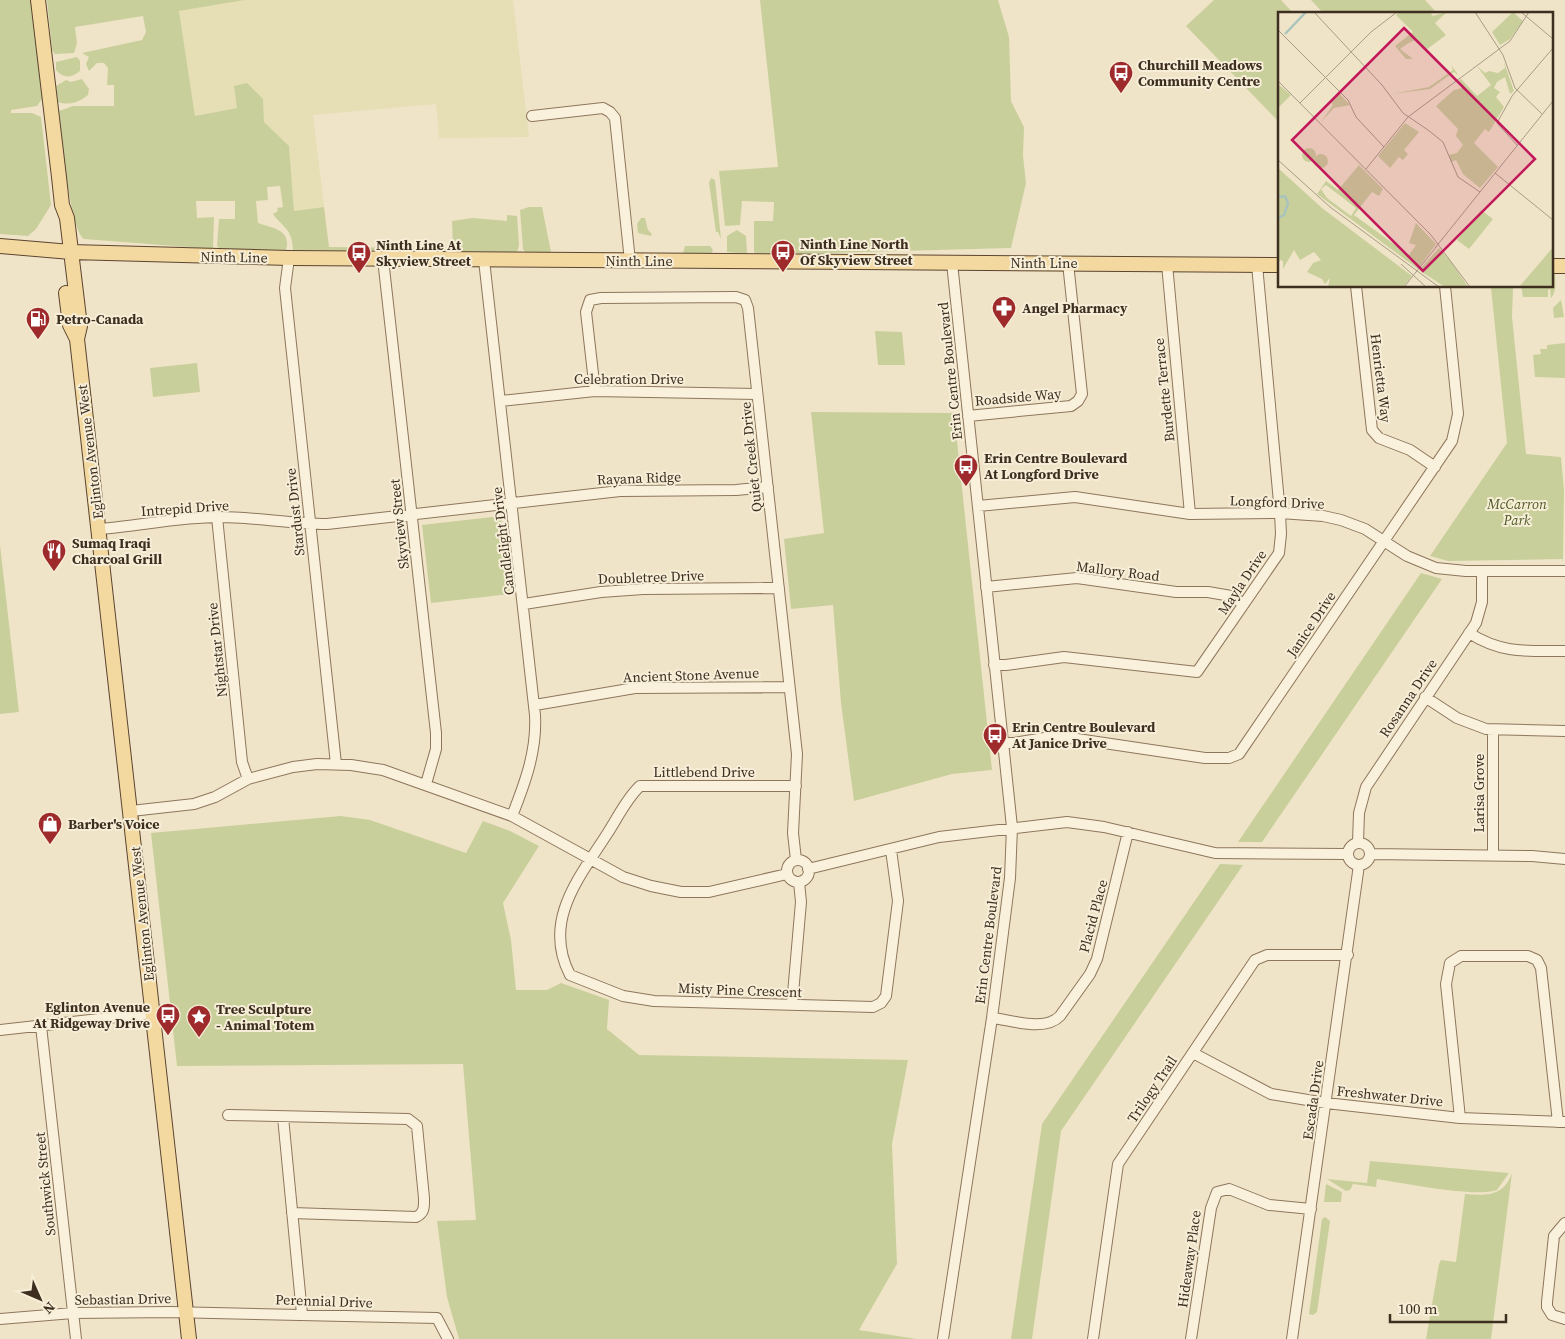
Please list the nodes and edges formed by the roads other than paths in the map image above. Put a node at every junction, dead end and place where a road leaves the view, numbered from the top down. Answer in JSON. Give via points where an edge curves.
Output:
{"nodes":[{"id":1,"x":38,"y":0,"type":"edge"},
{"id":2,"x":532,"y":116,"type":"dead end"},
{"id":3,"x":0,"y":246,"type":"edge"},
{"id":4,"x":66,"y":252,"type":"junction"},
{"id":5,"x":289,"y":258,"type":"junction"},
{"id":6,"x":383,"y":259,"type":"junction"},
{"id":7,"x":484,"y":260,"type":"junction"},
{"id":8,"x":630,"y":260,"type":"junction"},
{"id":9,"x":1068,"y":263,"type":"junction"},
{"id":10,"x":952,"y":264,"type":"junction"},
{"id":11,"x":1167,"y":264,"type":"junction"},
{"id":12,"x":1278,"y":264,"type":"edge"},
{"id":13,"x":1257,"y":265,"type":"junction"},
{"id":14,"x":1552,"y":266,"type":"edge"},
{"id":15,"x":1565,"y":266,"type":"edge"},
{"id":16,"x":1356,"y":288,"type":"edge"},
{"id":17,"x":1444,"y":288,"type":"edge"},
{"id":18,"x":595,"y":391,"type":"junction"},
{"id":19,"x":757,"y":394,"type":"junction"},
{"id":20,"x":501,"y":401,"type":"junction"},
{"id":21,"x":968,"y":416,"type":"junction"},
{"id":22,"x":1435,"y":467,"type":"junction"},
{"id":23,"x":768,"y":487,"type":"junction"},
{"id":24,"x":512,"y":503,"type":"junction"},
{"id":25,"x":978,"y":506,"type":"junction"},
{"id":26,"x":1280,"y":513,"type":"junction"},
{"id":27,"x":412,"y":514,"type":"junction"},
{"id":28,"x":1190,"y":514,"type":"junction"},
{"id":29,"x":217,"y":517,"type":"junction"},
{"id":30,"x":310,"y":524,"type":"junction"},
{"id":31,"x":99,"y":528,"type":"junction"},
{"id":32,"x":1385,"y":542,"type":"junction"},
{"id":33,"x":1482,"y":571,"type":"junction"},
{"id":34,"x":1565,"y":571,"type":"edge"},
{"id":35,"x":986,"y":587,"type":"junction"},
{"id":36,"x":779,"y":588,"type":"junction"},
{"id":37,"x":524,"y":604,"type":"junction"},
{"id":38,"x":1244,"y":604,"type":"junction"},
{"id":39,"x":1469,"y":633,"type":"junction"},
{"id":40,"x":1565,"y":651,"type":"edge"},
{"id":41,"x":994,"y":665,"type":"junction"},
{"id":42,"x":789,"y":687,"type":"junction"},
{"id":43,"x":1425,"y":697,"type":"junction"},
{"id":44,"x":535,"y":705,"type":"junction"},
{"id":45,"x":1493,"y":731,"type":"junction"},
{"id":46,"x":1565,"y":731,"type":"edge"},
{"id":47,"x":1003,"y":743,"type":"junction"},
{"id":48,"x":336,"y":764,"type":"junction"},
{"id":49,"x":248,"y":780,"type":"junction"},
{"id":50,"x":426,"y":784,"type":"junction"},
{"id":51,"x":796,"y":786,"type":"junction"},
{"id":52,"x":131,"y":811,"type":"junction"},
{"id":53,"x":512,"y":816,"type":"junction"},
{"id":54,"x":1012,"y":827,"type":"junction"},
{"id":55,"x":1128,"y":832,"type":"junction"},
{"id":56,"x":1358,"y":842,"type":"junction"},
{"id":57,"x":891,"y":850,"type":"junction"},
{"id":58,"x":1347,"y":854,"type":"junction"},
{"id":59,"x":1370,"y":854,"type":"junction"},
{"id":60,"x":1493,"y":855,"type":"junction"},
{"id":61,"x":591,"y":859,"type":"junction"},
{"id":62,"x":1565,"y":859,"type":"edge"},
{"id":63,"x":796,"y":860,"type":"junction"},
{"id":64,"x":1359,"y":865,"type":"junction"},
{"id":65,"x":808,"y":869,"type":"junction"},
{"id":66,"x":787,"y":874,"type":"junction"},
{"id":67,"x":800,"y":884,"type":"junction"},
{"id":68,"x":1348,"y":955,"type":"junction"},
{"id":69,"x":792,"y":1005,"type":"junction"},
{"id":70,"x":153,"y":1013,"type":"junction"},
{"id":71,"x":992,"y":1018,"type":"junction"},
{"id":72,"x":41,"y":1026,"type":"junction"},
{"id":73,"x":0,"y":1030,"type":"edge"},
{"id":74,"x":1193,"y":1053,"type":"junction"},
{"id":75,"x":1326,"y":1103,"type":"junction"},
{"id":76,"x":228,"y":1115,"type":"dead end"},
{"id":77,"x":283,"y":1117,"type":"junction"},
{"id":78,"x":1460,"y":1118,"type":"junction"},
{"id":79,"x":1562,"y":1122,"type":"edge"},
{"id":80,"x":1311,"y":1209,"type":"junction"},
{"id":81,"x":292,"y":1214,"type":"junction"},
{"id":82,"x":1565,"y":1223,"type":"edge"},
{"id":83,"x":186,"y":1312,"type":"junction"},
{"id":84,"x":73,"y":1313,"type":"junction"},
{"id":85,"x":302,"y":1314,"type":"junction"},
{"id":86,"x":0,"y":1319,"type":"edge"},
{"id":87,"x":1565,"y":1319,"type":"edge"},
{"id":88,"x":76,"y":1339,"type":"edge"},
{"id":89,"x":189,"y":1339,"type":"edge"},
{"id":90,"x":448,"y":1339,"type":"edge"},
{"id":91,"x":943,"y":1339,"type":"edge"},
{"id":92,"x":1093,"y":1339,"type":"edge"},
{"id":93,"x":1192,"y":1339,"type":"edge"},
{"id":94,"x":1292,"y":1339,"type":"edge"}],
"edges":[{"from":1,"to":4,"type":"main road","name":"Eglinton Avenue West","via":[[62,205],[67,218]]},
{"from":2,"to":8,"type":"street","via":[[603,108],[615,118]]},
{"from":3,"to":4,"type":"main road","name":"Ninth Line"},
{"from":4,"to":5,"type":"main road","name":"Ninth Line"},
{"from":4,"to":31,"type":"main road","name":"Eglinton Avenue West","via":[[80,326],[77,339]]},
{"from":5,"to":6,"type":"main road","name":"Ninth Line"},
{"from":5,"to":30,"type":"street","name":"Stardust Drive","via":[[285,288]]},
{"from":6,"to":7,"type":"main road","name":"Ninth Line"},
{"from":6,"to":27,"type":"street","name":"Skyview Street"},
{"from":7,"to":8,"type":"main road","name":"Ninth Line"},
{"from":7,"to":20,"type":"street","name":"Candlelight Drive"},
{"from":8,"to":10,"type":"main road","name":"Ninth Line"},
{"from":9,"to":10,"type":"main road","name":"Ninth Line"},
{"from":9,"to":11,"type":"main road","name":"Ninth Line"},
{"from":9,"to":21,"type":"street","name":"Roadside Way","via":[[1082,394],[1078,401],[1071,406]]},
{"from":10,"to":21,"type":"street","name":"Erin Centre Boulevard"},
{"from":11,"to":13,"type":"main road","name":"Ninth Line"},
{"from":11,"to":28,"type":"street","name":"Burdette Terrace"},
{"from":12,"to":13,"type":"main road","name":"Ninth Line"},
{"from":13,"to":26,"type":"street","name":"Mayla Drive"},
{"from":14,"to":15,"type":"main road"},
{"from":16,"to":22,"type":"street","name":"Henrietta Way","via":[[1372,430],[1379,438],[1410,450]]},
{"from":17,"to":22,"type":"street","name":"Janice Drive","via":[[1458,414],[1452,441]]},
{"from":18,"to":19,"type":"street","name":"Celebration Drive"},
{"from":18,"to":19,"type":"street","name":"Quiet Creek Drive","via":[[586,312],[590,300],[736,296],[745,300],[748,308]]},
{"from":18,"to":20,"type":"street","name":"Celebration Drive"},
{"from":19,"to":23,"type":"street","name":"Quiet Creek Drive"},
{"from":20,"to":24,"type":"street","name":"Candlelight Drive"},
{"from":21,"to":25,"type":"street","name":"Erin Centre Boulevard"},
{"from":22,"to":32,"type":"street","name":"Janice Drive"},
{"from":23,"to":24,"type":"street","name":"Rayana Ridge","via":[[620,490]]},
{"from":23,"to":36,"type":"street","name":"Quiet Creek Drive"},
{"from":24,"to":27,"type":"street","name":"Intrepid Drive"},
{"from":24,"to":37,"type":"street","name":"Candlelight Drive"},
{"from":25,"to":28,"type":"street","name":"Longford Drive","via":[[1075,497]]},
{"from":25,"to":35,"type":"street","name":"Erin Centre Boulevard"},
{"from":26,"to":28,"type":"street","name":"Longford Drive"},
{"from":26,"to":32,"type":"street","name":"Longford Drive","via":[[1341,520],[1365,529]]},
{"from":26,"to":38,"type":"street","name":"Mayla Drive","via":[[1279,553]]},
{"from":27,"to":30,"type":"street","name":"Intrepid Drive"},
{"from":27,"to":50,"type":"street","name":"Skyview Street","via":[[436,733],[436,749]]},
{"from":29,"to":30,"type":"street","name":"Intrepid Drive"},
{"from":29,"to":31,"type":"street","name":"Intrepid Drive"},
{"from":29,"to":49,"type":"street","name":"Nightstar Drive","via":[[242,762]]},
{"from":30,"to":48,"type":"street","name":"Stardust Drive"},
{"from":31,"to":52,"type":"main road","name":"Eglinton Avenue West"},
{"from":32,"to":33,"type":"street","name":"Longford Drive","via":[[1436,568]]},
{"from":32,"to":47,"type":"street","name":"Janice Drive","via":[[1239,754],[1230,758],[1205,758],[1058,736]]},
{"from":33,"to":34,"type":"street","name":"Longford Drive"},
{"from":33,"to":39,"type":"street","name":"Rosanna Drive","via":[[1481,608]]},
{"from":35,"to":38,"type":"street","name":"Mallory Road","via":[[1077,578],[1176,592],[1208,592],[1232,596]]},
{"from":35,"to":41,"type":"street","name":"Erin Centre Boulevard"},
{"from":36,"to":37,"type":"street","name":"Doubletree Drive","via":[[643,588]]},
{"from":36,"to":42,"type":"street","name":"Quiet Creek Drive"},
{"from":37,"to":44,"type":"street","name":"Candlelight Drive"},
{"from":38,"to":41,"type":"street","name":"Mayla Drive","via":[[1197,672],[1064,657]]},
{"from":39,"to":40,"type":"street","via":[[1488,645],[1504,649]]},
{"from":39,"to":43,"type":"street","name":"Rosanna Drive"},
{"from":41,"to":47,"type":"street","name":"Erin Centre Boulevard"},
{"from":42,"to":44,"type":"street","name":"Ancient Stone Avenue","via":[[635,688]]},
{"from":42,"to":51,"type":"street","name":"Quiet Creek Drive","via":[[797,754]]},
{"from":43,"to":45,"type":"street","via":[[1457,718]]},
{"from":43,"to":56,"type":"street","name":"Rosanna Drive","via":[[1366,787],[1359,812]]},
{"from":44,"to":53,"type":"street","name":"Candlelight Drive","via":[[532,758]]},
{"from":45,"to":46,"type":"street"},
{"from":45,"to":60,"type":"street","name":"Larisa Grove"},
{"from":47,"to":54,"type":"street","name":"Erin Centre Boulevard"},
{"from":48,"to":49,"type":"street","via":[[293,767]]},
{"from":48,"to":50,"type":"street","via":[[383,770]]},
{"from":49,"to":52,"type":"street","via":[[194,804]]},
{"from":50,"to":53,"type":"street"},
{"from":51,"to":61,"type":"street","name":"Littlebend Drive","via":[[640,786]]},
{"from":51,"to":63,"type":"street","name":"Quiet Creek Drive"},
{"from":52,"to":70,"type":"main road","name":"Eglinton Avenue West"},
{"from":53,"to":61,"type":"street"},
{"from":54,"to":55,"type":"street","via":[[1067,822]]},
{"from":54,"to":57,"type":"street","via":[[939,837]]},
{"from":54,"to":71,"type":"street","name":"Erin Centre Boulevard","via":[[1010,878]]},
{"from":55,"to":58,"type":"street","via":[[1215,852]]},
{"from":55,"to":71,"type":"street","name":"Placid Place","via":[[1096,959],[1090,974],[1060,1016],[1046,1024]]},
{"from":56,"to":58,"type":"street","via":[[1350,846]]},
{"from":56,"to":59,"type":"street","via":[[1366,846]]},
{"from":57,"to":65,"type":"street"},
{"from":57,"to":69,"type":"street","name":"Misty Pine Crescent","via":[[898,901],[886,996],[873,1007]]},
{"from":58,"to":64,"type":"street","via":[[1350,861]]},
{"from":59,"to":60,"type":"street"},
{"from":59,"to":64,"type":"street","via":[[1367,862]]},
{"from":60,"to":62,"type":"street"},
{"from":61,"to":66,"type":"street","via":[[637,882],[681,892],[709,892]]},
{"from":61,"to":69,"type":"street","name":"Misty Pine Crescent","via":[[571,890],[562,914],[564,964],[570,975],[639,999]]},
{"from":63,"to":65,"type":"street","via":[[804,862]]},
{"from":63,"to":66,"type":"street","via":[[789,864]]},
{"from":64,"to":68,"type":"street","name":"Escada Drive"},
{"from":65,"to":67,"type":"street"},
{"from":66,"to":67,"type":"street"},
{"from":67,"to":69,"type":"street"},
{"from":68,"to":74,"type":"street","name":"Trilogy Trail","via":[[1267,955],[1258,958]]},
{"from":68,"to":75,"type":"street","name":"Escada Drive"},
{"from":70,"to":72,"type":"street"},
{"from":70,"to":83,"type":"main road","name":"Eglinton Avenue West"},
{"from":71,"to":91,"type":"street","name":"Erin Centre Boulevard"},
{"from":72,"to":73,"type":"street"},
{"from":72,"to":84,"type":"street","name":"Southwick Street"},
{"from":74,"to":75,"type":"street","name":"Freshwater Drive","via":[[1271,1094]]},
{"from":74,"to":92,"type":"street","name":"Trilogy Trail","via":[[1118,1164]]},
{"from":75,"to":78,"type":"street","name":"Freshwater Drive"},
{"from":75,"to":80,"type":"street","name":"Escada Drive"},
{"from":76,"to":77,"type":"street"},
{"from":77,"to":81,"type":"street"},
{"from":77,"to":81,"type":"street","via":[[408,1119],[417,1126],[424,1203],[421,1215]]},
{"from":78,"to":79,"type":"street","name":"Freshwater Drive"},
{"from":78,"to":79,"type":"street","via":[[1446,991],[1448,966],[1461,956],[1528,956],[1537,960],[1541,968]]},
{"from":80,"to":93,"type":"street","name":"Hideaway Place","via":[[1261,1203],[1229,1189],[1217,1192],[1211,1208]]},
{"from":80,"to":94,"type":"street","name":"Escada Drive"},
{"from":81,"to":85,"type":"street"},
{"from":82,"to":87,"type":"street","via":[[1554,1236],[1547,1302],[1552,1315]]},
{"from":83,"to":84,"type":"street","name":"Sebastian Drive"},
{"from":83,"to":85,"type":"street","name":"Perennial Drive"},
{"from":83,"to":89,"type":"main road","name":"Eglinton Avenue West"},
{"from":84,"to":86,"type":"street","name":"Sebastian Drive"},
{"from":84,"to":88,"type":"street","name":"Southwick Street"},
{"from":85,"to":90,"type":"street","name":"Perennial Drive","via":[[437,1318]]}]}
